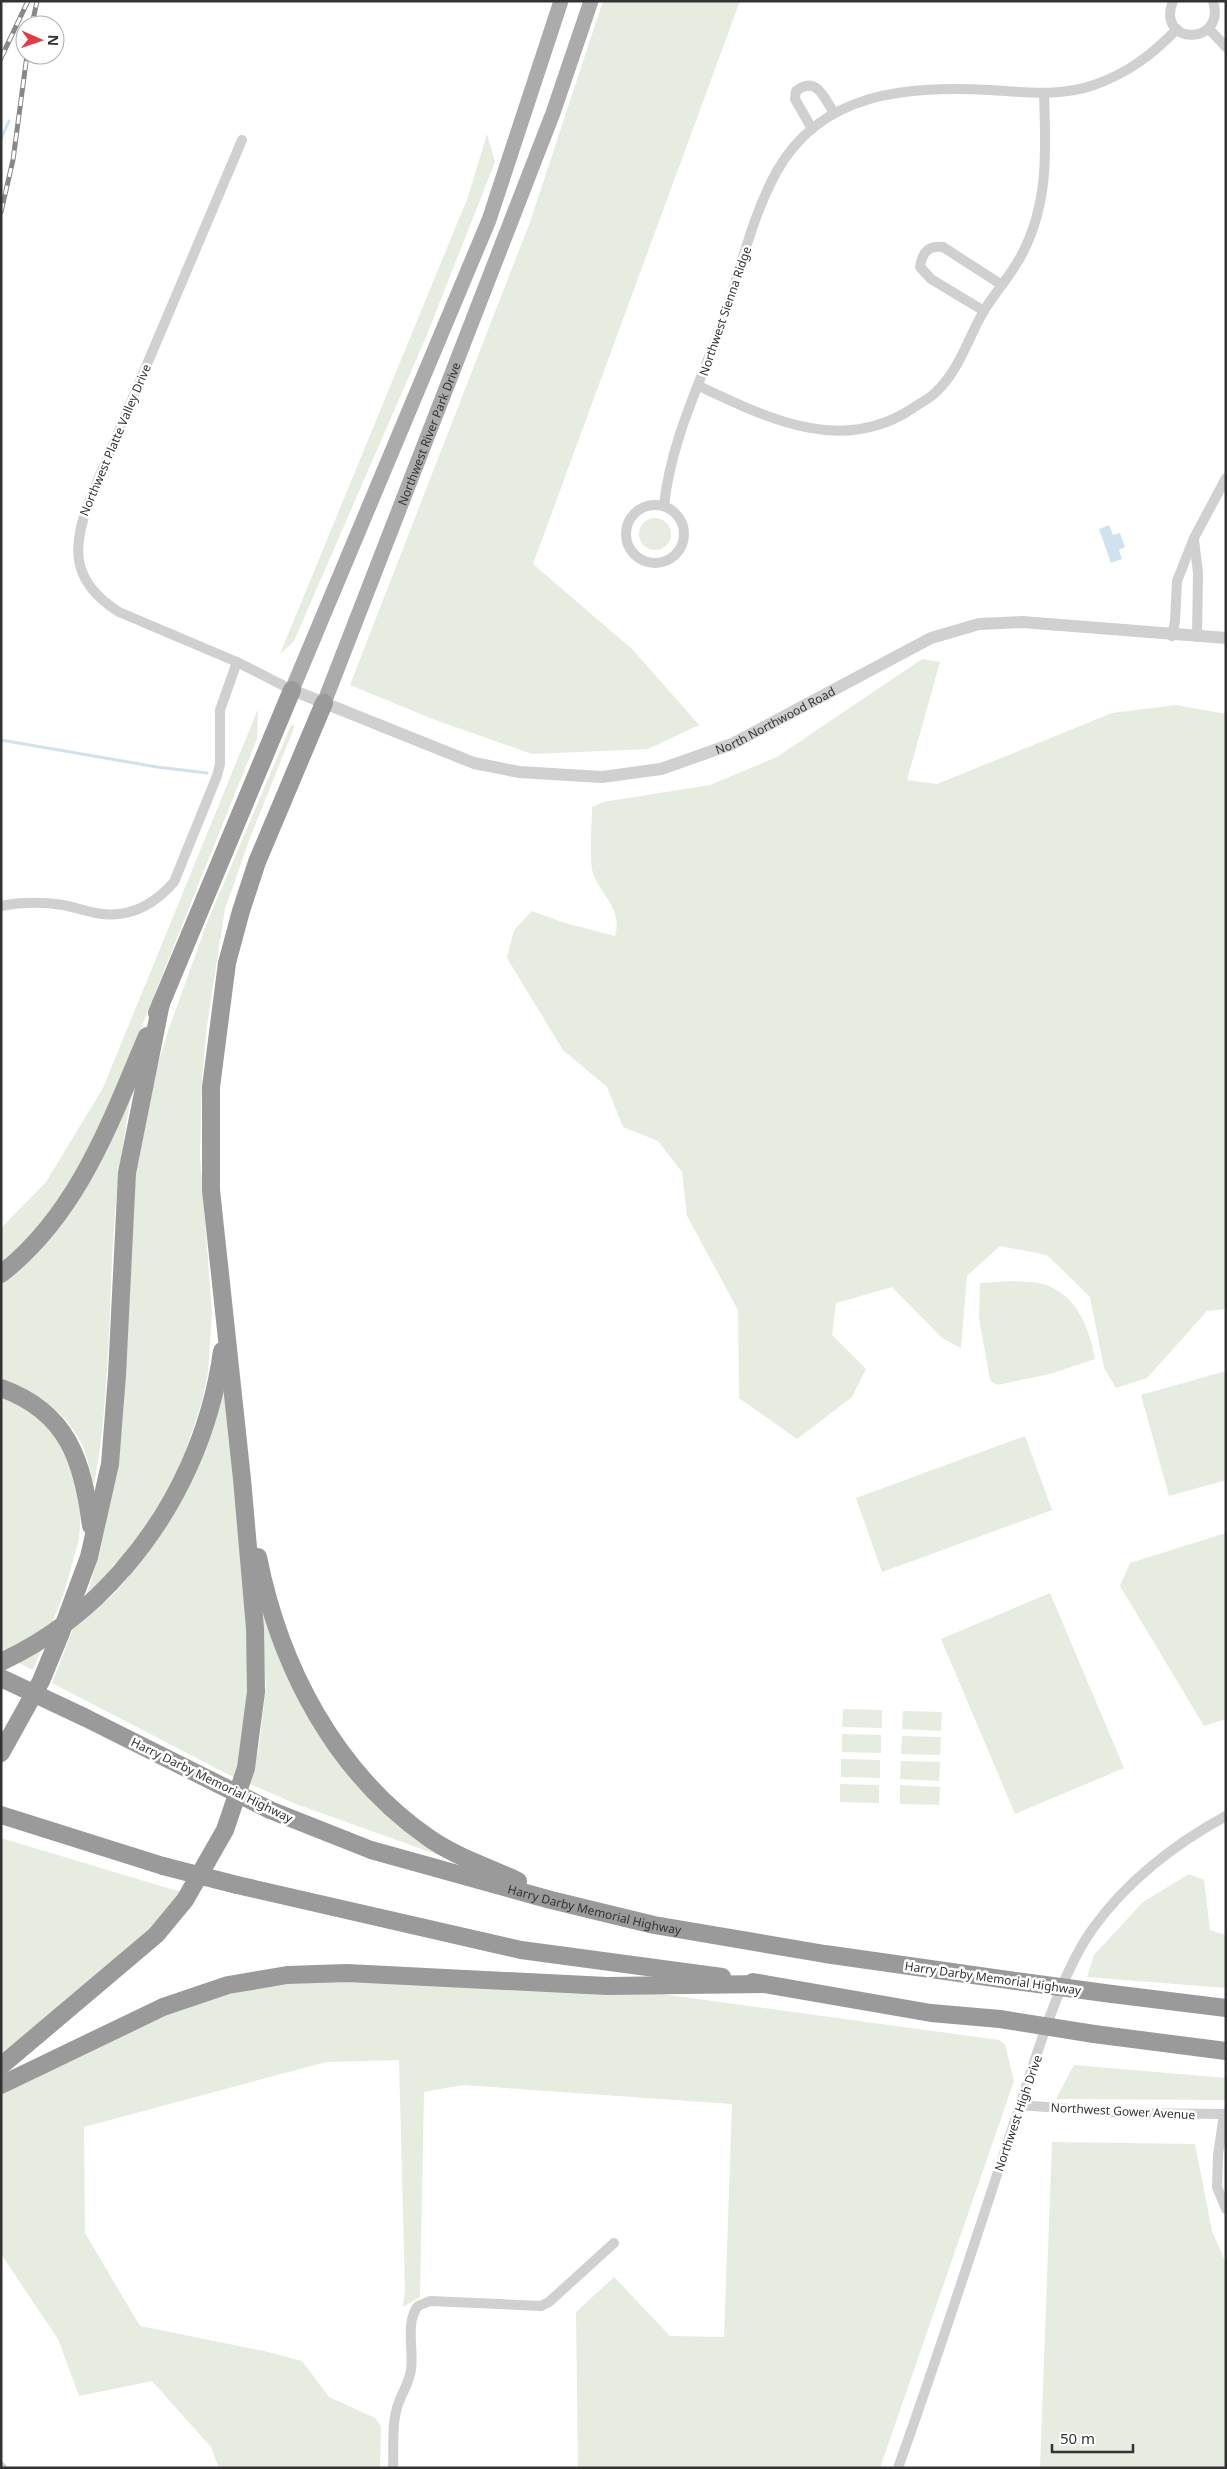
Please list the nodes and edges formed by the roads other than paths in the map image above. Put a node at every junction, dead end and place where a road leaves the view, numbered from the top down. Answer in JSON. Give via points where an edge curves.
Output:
{"nodes":[{"id":1,"x":561,"y":1,"type":"edge"},
{"id":2,"x":591,"y":1,"type":"edge"},
{"id":3,"x":1173,"y":1,"type":"edge"},
{"id":4,"x":1213,"y":1,"type":"edge"},
{"id":5,"x":1177,"y":29,"type":"junction"},
{"id":6,"x":1209,"y":29,"type":"junction"},
{"id":7,"x":1226,"y":47,"type":"edge"},
{"id":8,"x":1044,"y":94,"type":"junction"},
{"id":9,"x":834,"y":113,"type":"junction"},
{"id":10,"x":812,"y":129,"type":"junction"},
{"id":11,"x":242,"y":140,"type":"dead end"},
{"id":12,"x":1002,"y":285,"type":"junction"},
{"id":13,"x":984,"y":311,"type":"junction"},
{"id":14,"x":699,"y":386,"type":"junction"},
{"id":15,"x":1225,"y":480,"type":"edge"},
{"id":16,"x":664,"y":506,"type":"junction"},
{"id":17,"x":1194,"y":538,"type":"junction"},
{"id":18,"x":1172,"y":636,"type":"junction"},
{"id":19,"x":1197,"y":637,"type":"junction"},
{"id":20,"x":1226,"y":638,"type":"edge"},
{"id":21,"x":237,"y":662,"type":"junction"},
{"id":22,"x":292,"y":690,"type":"junction"},
{"id":23,"x":324,"y":703,"type":"junction"},
{"id":24,"x":1,"y":906,"type":"edge"},
{"id":25,"x":161,"y":1003,"type":"junction"},
{"id":26,"x":1,"y":1274,"type":"edge"},
{"id":27,"x":223,"y":1309,"type":"junction"},
{"id":28,"x":1,"y":1388,"type":"edge"},
{"id":29,"x":242,"y":1479,"type":"junction"},
{"id":30,"x":89,"y":1557,"type":"junction"},
{"id":31,"x":1,"y":1662,"type":"edge"},
{"id":32,"x":1,"y":1678,"type":"edge"},
{"id":33,"x":1,"y":1754,"type":"edge"},
{"id":34,"x":1,"y":1815,"type":"edge"},
{"id":35,"x":1226,"y":1816,"type":"edge"},
{"id":36,"x":551,"y":1900,"type":"junction"},
{"id":37,"x":764,"y":1984,"type":"junction"},
{"id":38,"x":1226,"y":2008,"type":"edge"},
{"id":39,"x":1226,"y":2051,"type":"edge"},
{"id":40,"x":1,"y":2066,"type":"edge"},
{"id":41,"x":1,"y":2086,"type":"edge"},
{"id":42,"x":1020,"y":2105,"type":"junction"},
{"id":43,"x":1225,"y":2114,"type":"edge"},
{"id":44,"x":1226,"y":2209,"type":"edge"},
{"id":45,"x":614,"y":2243,"type":"dead end"},
{"id":46,"x":393,"y":2468,"type":"edge"},
{"id":47,"x":898,"y":2468,"type":"edge"}],
"edges":[{"from":1,"to":22,"type":"main road","name":"Northwest River Park Drive","via":[[489,220]]},
{"from":2,"to":23,"type":"main road","name":"Northwest River Park Drive","via":[[553,113]]},
{"from":3,"to":5,"type":"street","via":[[1170,14]]},
{"from":4,"to":6,"type":"street","via":[[1216,16]]},
{"from":5,"to":6,"type":"street","via":[[1196,36]]},
{"from":5,"to":8,"type":"street","name":"Northwest Sienna Ridge","via":[[1153,54],[1138,64],[1093,85]]},
{"from":6,"to":7,"type":"street"},
{"from":8,"to":9,"type":"street","name":"Northwest Sienna Ridge","via":[[939,89],[902,91],[858,101]]},
{"from":8,"to":12,"type":"street","via":[[1047,165],[1043,198],[1034,231],[1021,258]]},
{"from":9,"to":10,"type":"street","name":"Northwest Sienna Ridge"},
{"from":9,"to":10,"type":"street","via":[[816,87],[804,85],[796,91],[795,99]]},
{"from":10,"to":14,"type":"street","name":"Northwest Sienna Ridge","via":[[798,141],[777,171],[754,223]]},
{"from":11,"to":21,"type":"street","name":"Northwest Platte Valley Drive","via":[[80,523],[77,540],[82,571],[102,602]]},
{"from":12,"to":13,"type":"street"},
{"from":12,"to":13,"type":"street","via":[[942,247],[927,249],[921,257],[920,267],[932,279]]},
{"from":13,"to":14,"type":"street","via":[[961,358],[935,393],[902,415],[874,426],[837,432],[813,430],[787,424]]},
{"from":14,"to":16,"type":"street","name":"Northwest Sienna Ridge","via":[[675,448]]},
{"from":15,"to":17,"type":"street"},
{"from":16,"to":16,"type":"street","via":[[642,508],[627,525],[629,547],[646,562],[668,560],[682,543],[681,520]]},
{"from":17,"to":18,"type":"street","via":[[1177,581]]},
{"from":17,"to":19,"type":"street","via":[[1198,573]]},
{"from":18,"to":19,"type":"street","name":"North Northwood Road"},
{"from":18,"to":23,"type":"street","name":"North Northwood Road","via":[[1022,622],[978,624],[930,638],[732,744],[661,769],[602,777],[519,772],[474,763]]},
{"from":19,"to":20,"type":"street","name":"North Northwood Road"},
{"from":21,"to":22,"type":"street","name":"Northwest Platte Valley Drive"},
{"from":21,"to":24,"type":"street","via":[[220,710],[217,776],[174,882],[164,894],[136,910],[113,915],[44,903]]},
{"from":22,"to":23,"type":"street","name":"North Northwood Road"},
{"from":22,"to":25,"type":"highway","name":"Northwest River Park Drive"},
{"from":23,"to":27,"type":"highway","name":"Northwest River Park Drive","via":[[257,862],[227,963],[211,1087],[211,1190]]},
{"from":25,"to":26,"type":"highway","via":[[88,1169],[54,1221]]},
{"from":25,"to":30,"type":"highway","via":[[127,1173],[110,1464]]},
{"from":27,"to":29,"type":"highway"},
{"from":27,"to":31,"type":"highway","bridge":true,"via":[[220,1360],[207,1418],[198,1445],[169,1505],[124,1568],[79,1612],[43,1639]]},
{"from":28,"to":30,"type":"highway","via":[[38,1406],[66,1436],[88,1499],[91,1527]]},
{"from":29,"to":36,"type":"highway","via":[[277,1633],[308,1702],[328,1734],[376,1792],[430,1839],[477,1864],[517,1880]]},
{"from":29,"to":40,"type":"highway","via":[[255,1628],[256,1692],[246,1768],[225,1830],[185,1900],[156,1935]]},
{"from":30,"to":33,"type":"highway","via":[[41,1680]]},
{"from":32,"to":36,"type":"highway","name":"Harry Darby Memorial Highway","bridge":true,"via":[[270,1810],[371,1850]]},
{"from":34,"to":37,"type":"highway","bridge":true,"via":[[236,1886],[521,1950]]},
{"from":35,"to":42,"type":"street","name":"Northwest High Drive","via":[[1174,1848],[1118,1899],[1093,1928],[1073,1963],[1055,2006]]},
{"from":36,"to":38,"type":"highway","name":"Harry Darby Memorial Highway","bridge":true,"via":[[654,1925],[825,1954]]},
{"from":37,"to":39,"type":"highway","bridge":true,"via":[[931,2013],[1000,2019]]},
{"from":37,"to":41,"type":"highway","via":[[607,1986],[347,1973],[287,1975],[228,1986],[163,2007]]},
{"from":42,"to":43,"type":"street","name":"Northwest Gower Avenue","via":[[1122,2113]]},
{"from":42,"to":47,"type":"street","name":"Northwest High Drive"},
{"from":43,"to":44,"type":"street","via":[[1217,2187]]},
{"from":45,"to":46,"type":"street","via":[[549,2302],[540,2306],[430,2301],[418,2306],[412,2317],[411,2370],[395,2422]]}]}
